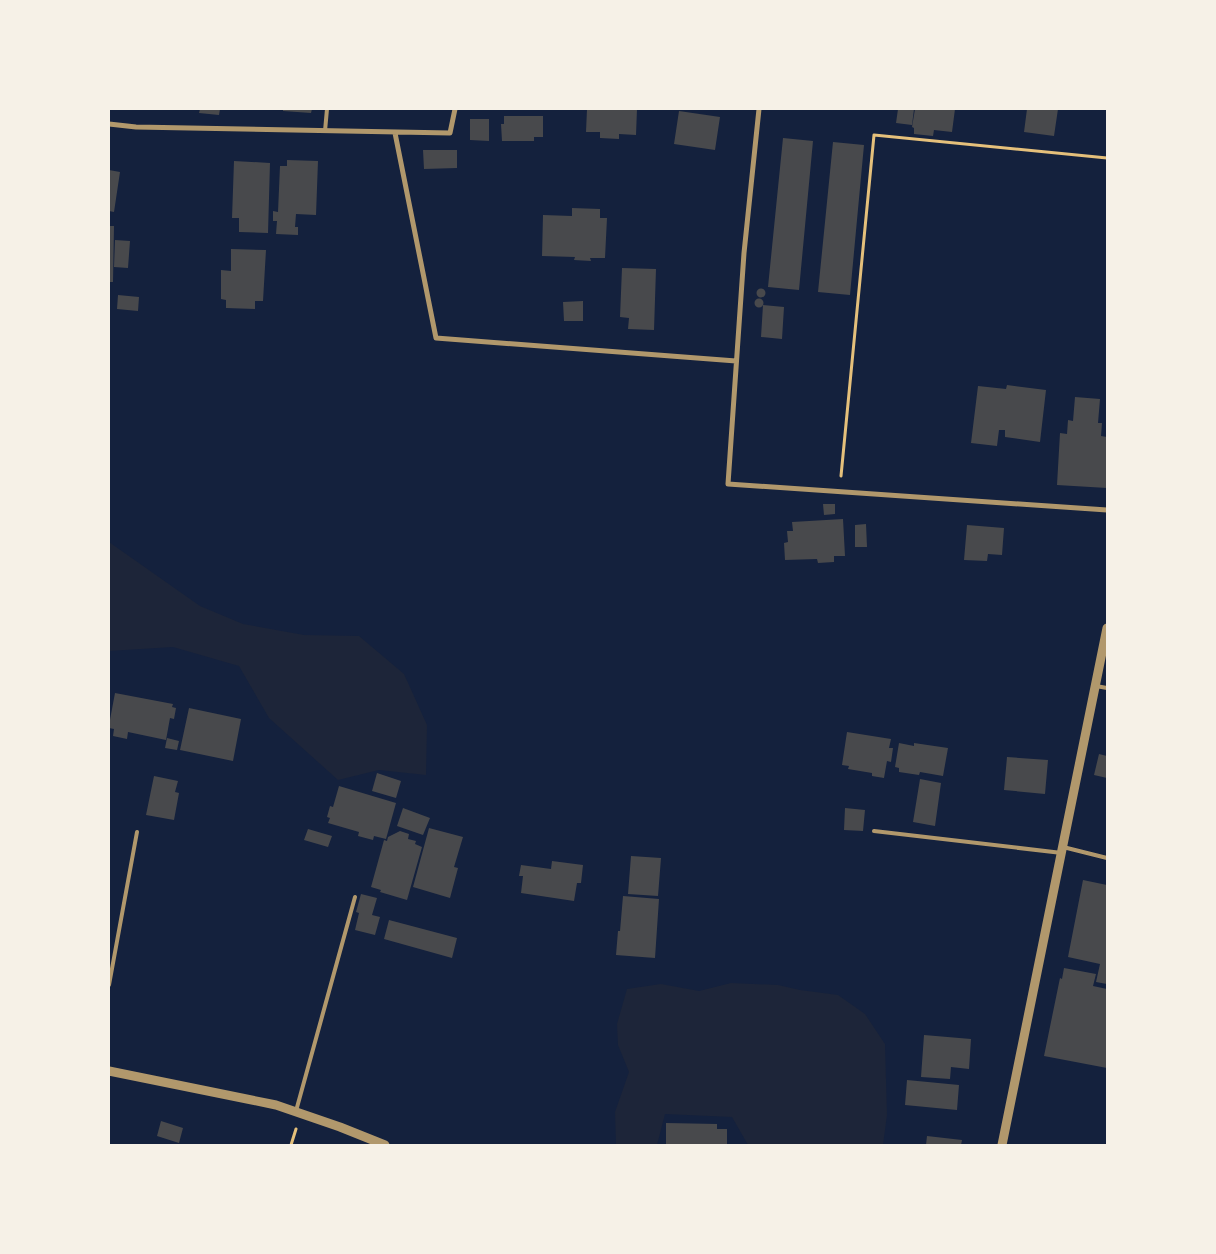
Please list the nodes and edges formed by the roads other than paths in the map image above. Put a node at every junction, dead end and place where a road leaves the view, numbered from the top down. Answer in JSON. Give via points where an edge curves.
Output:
{"nodes":[{"id":1,"x":327,"y":109,"type":"edge"},
{"id":2,"x":455,"y":109,"type":"edge"},
{"id":3,"x":759,"y":109,"type":"edge"},
{"id":4,"x":109,"y":124,"type":"edge"},
{"id":5,"x":325,"y":132,"type":"junction"},
{"id":6,"x":395,"y":133,"type":"junction"},
{"id":7,"x":736,"y":361,"type":"junction"},
{"id":8,"x":1107,"y":510,"type":"edge"},
{"id":9,"x":1107,"y":628,"type":"edge"},
{"id":10,"x":1096,"y":686,"type":"junction"},
{"id":11,"x":1107,"y":688,"type":"edge"},
{"id":12,"x":874,"y":831,"type":"dead end"},
{"id":13,"x":137,"y":832,"type":"dead end"},
{"id":14,"x":1062,"y":850,"type":"junction"},
{"id":15,"x":1107,"y":858,"type":"edge"},
{"id":16,"x":355,"y":897,"type":"dead end"},
{"id":17,"x":109,"y":985,"type":"edge"},
{"id":18,"x":109,"y":1071,"type":"edge"},
{"id":19,"x":296,"y":1111,"type":"junction"},
{"id":20,"x":385,"y":1145,"type":"edge"},
{"id":21,"x":1002,"y":1145,"type":"edge"}],
"edges":[{"from":1,"to":5,"type":"lane"},
{"from":2,"to":6,"type":"street","via":[[450,133]]},
{"from":3,"to":7,"type":"street"},
{"from":4,"to":5,"type":"street"},
{"from":5,"to":6,"type":"street"},
{"from":6,"to":7,"type":"street","via":[[436,338]]},
{"from":7,"to":8,"type":"street","via":[[728,484]]},
{"from":9,"to":10,"type":"street"},
{"from":10,"to":11,"type":"lane"},
{"from":10,"to":14,"type":"street"},
{"from":12,"to":14,"type":"lane"},
{"from":13,"to":17,"type":"lane"},
{"from":14,"to":15,"type":"lane"},
{"from":14,"to":21,"type":"street"},
{"from":16,"to":19,"type":"lane"},
{"from":18,"to":19,"type":"street"},
{"from":19,"to":20,"type":"street"}]}
